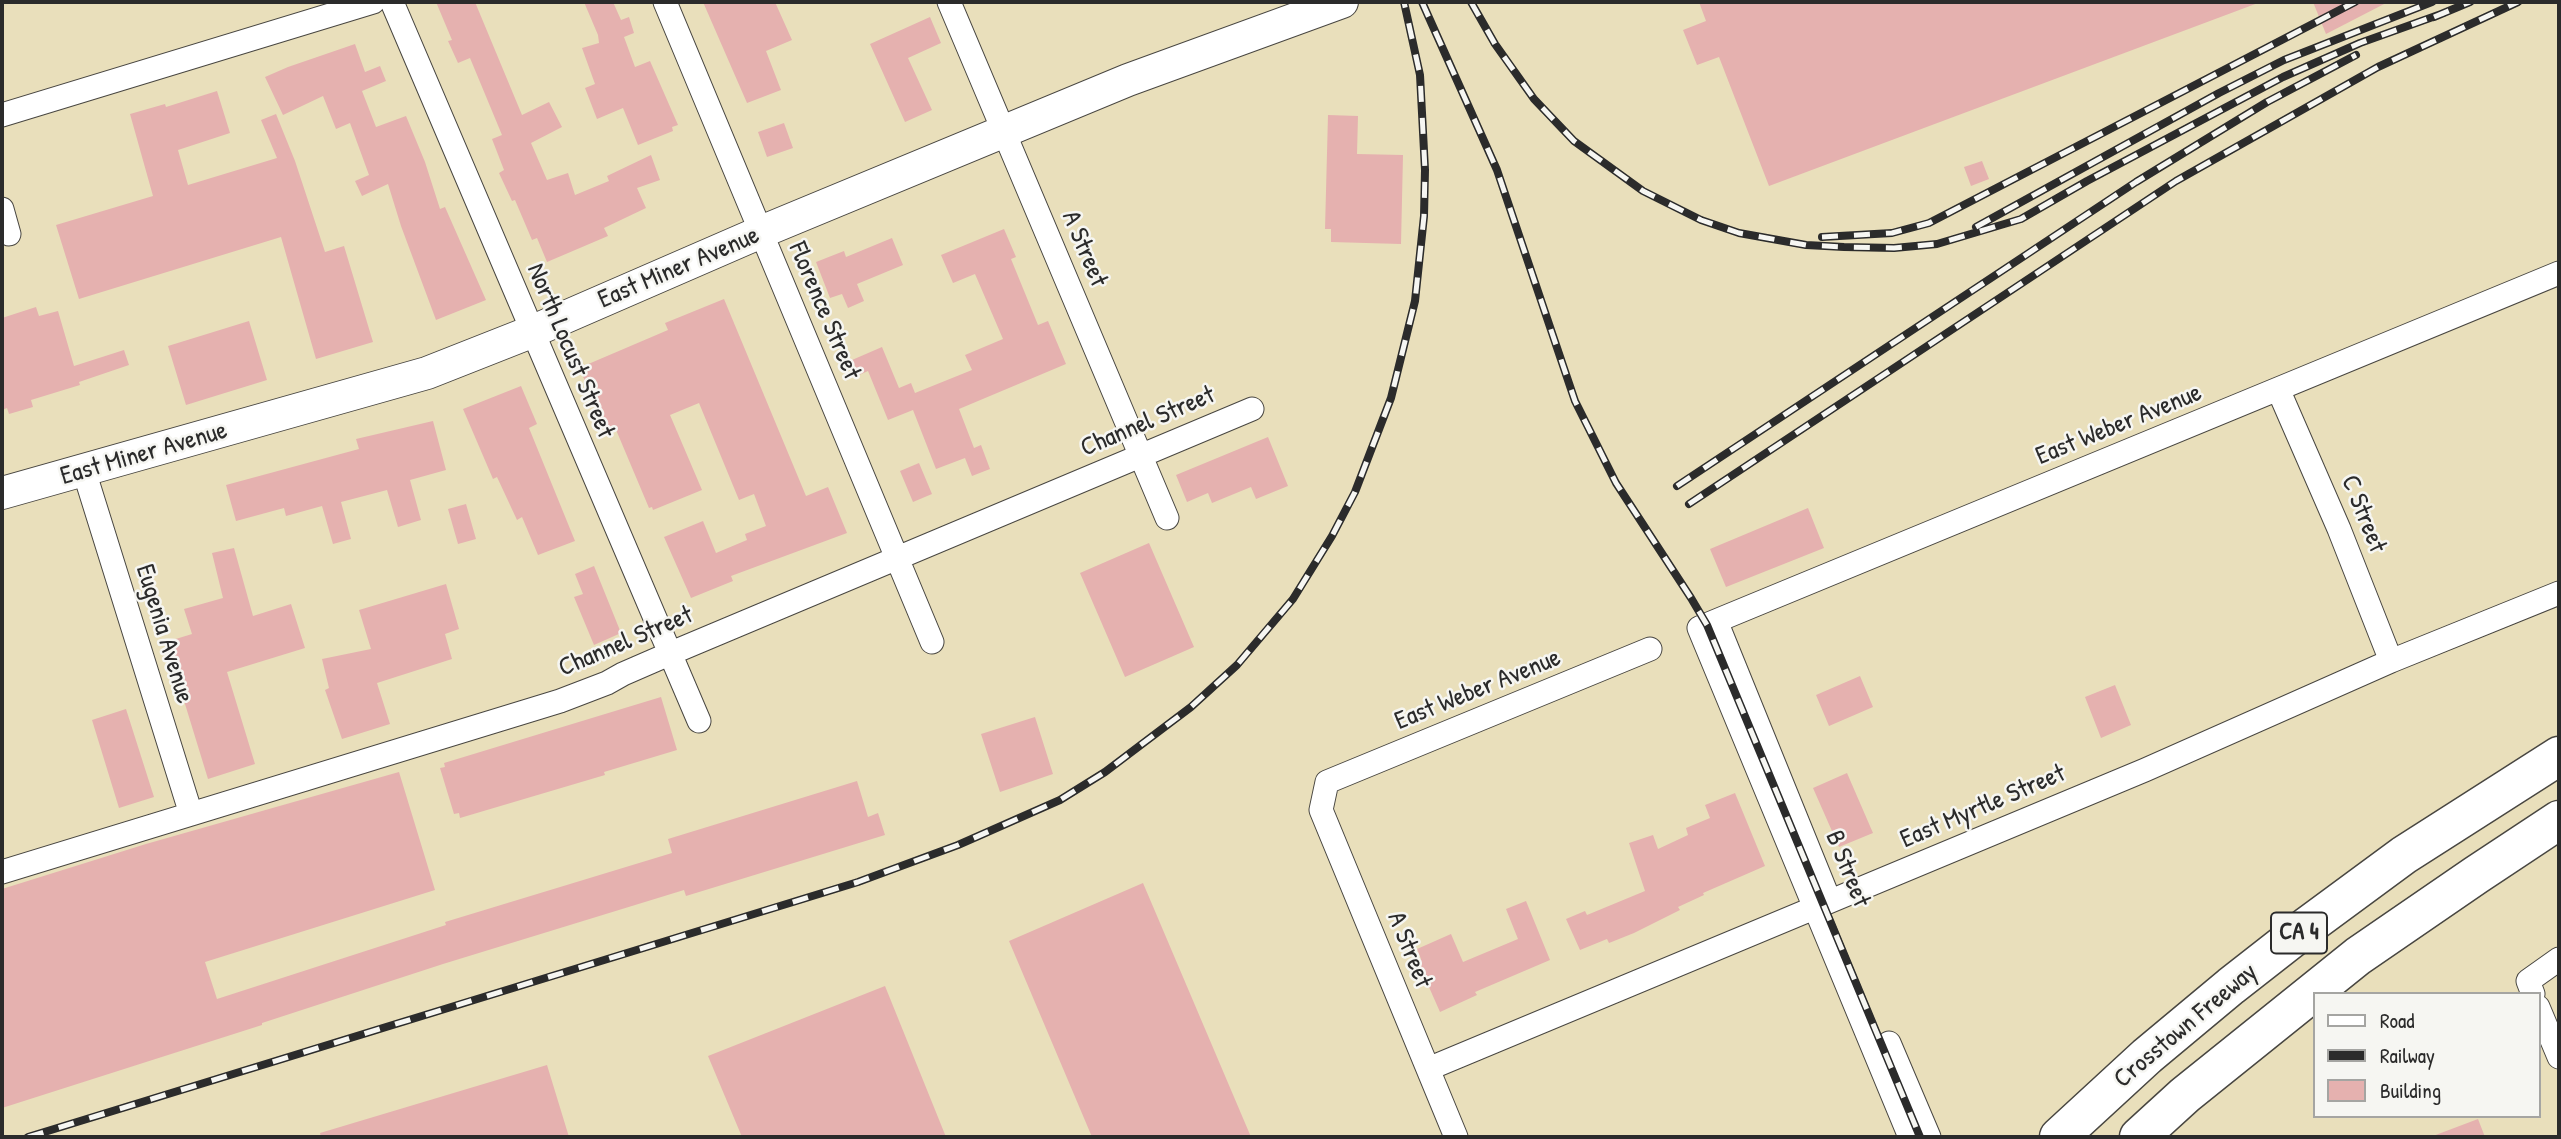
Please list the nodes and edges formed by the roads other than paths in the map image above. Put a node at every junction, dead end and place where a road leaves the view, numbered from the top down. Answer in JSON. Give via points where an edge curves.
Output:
{"nodes":[{"id":1,"x":373,"y":2,"type":"edge"},
{"id":2,"x":392,"y":2,"type":"edge"},
{"id":3,"x":665,"y":2,"type":"edge"},
{"id":4,"x":949,"y":2,"type":"edge"},
{"id":5,"x":1342,"y":2,"type":"edge"},
{"id":6,"x":2,"y":115,"type":"edge"},
{"id":7,"x":1004,"y":132,"type":"junction"},
{"id":8,"x":2,"y":209,"type":"edge"},
{"id":9,"x":761,"y":232,"type":"junction"},
{"id":10,"x":9,"y":234,"type":"dead end"},
{"id":11,"x":2559,"y":273,"type":"edge"},
{"id":12,"x":531,"y":332,"type":"junction"},
{"id":13,"x":2278,"y":389,"type":"junction"},
{"id":14,"x":1252,"y":409,"type":"dead end"},
{"id":15,"x":1140,"y":456,"type":"junction"},
{"id":16,"x":84,"y":471,"type":"junction"},
{"id":17,"x":2,"y":493,"type":"edge"},
{"id":18,"x":1167,"y":518,"type":"dead end"},
{"id":19,"x":898,"y":558,"type":"junction"},
{"id":20,"x":2559,"y":593,"type":"edge"},
{"id":21,"x":1708,"y":625,"type":"joint"},
{"id":22,"x":932,"y":642,"type":"dead end"},
{"id":23,"x":1650,"y":649,"type":"dead end"},
{"id":24,"x":669,"y":654,"type":"junction"},
{"id":25,"x":2391,"y":662,"type":"junction"},
{"id":26,"x":699,"y":721,"type":"dead end"},
{"id":27,"x":2559,"y":756,"type":"edge"},
{"id":28,"x":1327,"y":782,"type":"joint"},
{"id":29,"x":191,"y":814,"type":"junction"},
{"id":30,"x":2559,"y":821,"type":"edge"},
{"id":31,"x":2,"y":872,"type":"edge"},
{"id":32,"x":1823,"y":905,"type":"junction"},
{"id":33,"x":2559,"y":959,"type":"edge"},
{"id":34,"x":2530,"y":988,"type":"edge"},
{"id":35,"x":2313,"y":992,"type":"edge"},
{"id":36,"x":2312,"y":993,"type":"edge"},
{"id":37,"x":2540,"y":1012,"type":"edge"},
{"id":38,"x":2559,"y":1057,"type":"edge"},
{"id":39,"x":1428,"y":1069,"type":"junction"},
{"id":40,"x":1456,"y":1137,"type":"edge"},
{"id":41,"x":1910,"y":1137,"type":"edge"},
{"id":42,"x":1928,"y":1137,"type":"edge"},
{"id":43,"x":2059,"y":1137,"type":"edge"},
{"id":44,"x":2139,"y":1137,"type":"edge"}],
"edges":[{"from":1,"to":6,"type":"street"},
{"from":2,"to":12,"type":"street","name":"North Locust Street"},
{"from":3,"to":9,"type":"street","name":"Florence Street"},
{"from":4,"to":7,"type":"street","name":"A Street"},
{"from":5,"to":7,"type":"street","name":"East Miner Avenue","via":[[1128,80]]},
{"from":7,"to":9,"type":"street","name":"East Miner Avenue"},
{"from":7,"to":15,"type":"street","name":"A Street"},
{"from":8,"to":10,"type":"street"},
{"from":9,"to":12,"type":"street","name":"East Miner Avenue"},
{"from":9,"to":19,"type":"street","name":"Florence Street"},
{"from":11,"to":13,"type":"street","name":"East Weber Avenue"},
{"from":12,"to":16,"type":"street","name":"East Miner Avenue","via":[[427,373]]},
{"from":12,"to":24,"type":"street","name":"North Locust Street"},
{"from":13,"to":21,"type":"street","name":"East Weber Avenue"},
{"from":13,"to":25,"type":"street","name":"C Street"},
{"from":14,"to":15,"type":"street","name":"Channel Street"},
{"from":15,"to":18,"type":"street","name":"A Street"},
{"from":15,"to":19,"type":"street","name":"Channel Street"},
{"from":16,"to":17,"type":"street","name":"East Miner Avenue"},
{"from":16,"to":29,"type":"street","name":"Eugenia Avenue"},
{"from":19,"to":22,"type":"street","name":"Florence Street"},
{"from":19,"to":24,"type":"street","name":"Channel Street"},
{"from":20,"to":25,"type":"street","name":"East Myrtle Street"},
{"from":21,"to":32,"type":"street","name":"B Street"},
{"from":23,"to":28,"type":"street","name":"East Weber Avenue"},
{"from":24,"to":26,"type":"street","name":"North Locust Street"},
{"from":24,"to":29,"type":"street","name":"Channel Street","via":[[559,701]]},
{"from":25,"to":32,"type":"street","name":"East Myrtle Street"},
{"from":27,"to":43,"type":"highway","name":"Crosstown Freeway","number":"CA 4","via":[[2404,855],[2309,925],[2147,1056]]},
{"from":28,"to":39,"type":"street","name":"A Street","via":[[1321,810]]},
{"from":29,"to":31,"type":"street","name":"Channel Street"},
{"from":30,"to":35,"type":"highway","name":"Crosstown Freeway","number":"CA 4","via":[[2358,956]]},
{"from":32,"to":39,"type":"street","name":"East Myrtle Street"},
{"from":32,"to":41,"type":"street"},
{"from":32,"to":42,"type":"street","name":"B Street"},
{"from":33,"to":34,"type":"street"},
{"from":36,"to":44,"type":"highway","name":"Crosstown Freeway","number":"CA 4"},
{"from":37,"to":38,"type":"street"},
{"from":39,"to":40,"type":"street","name":"A Street"}]}
